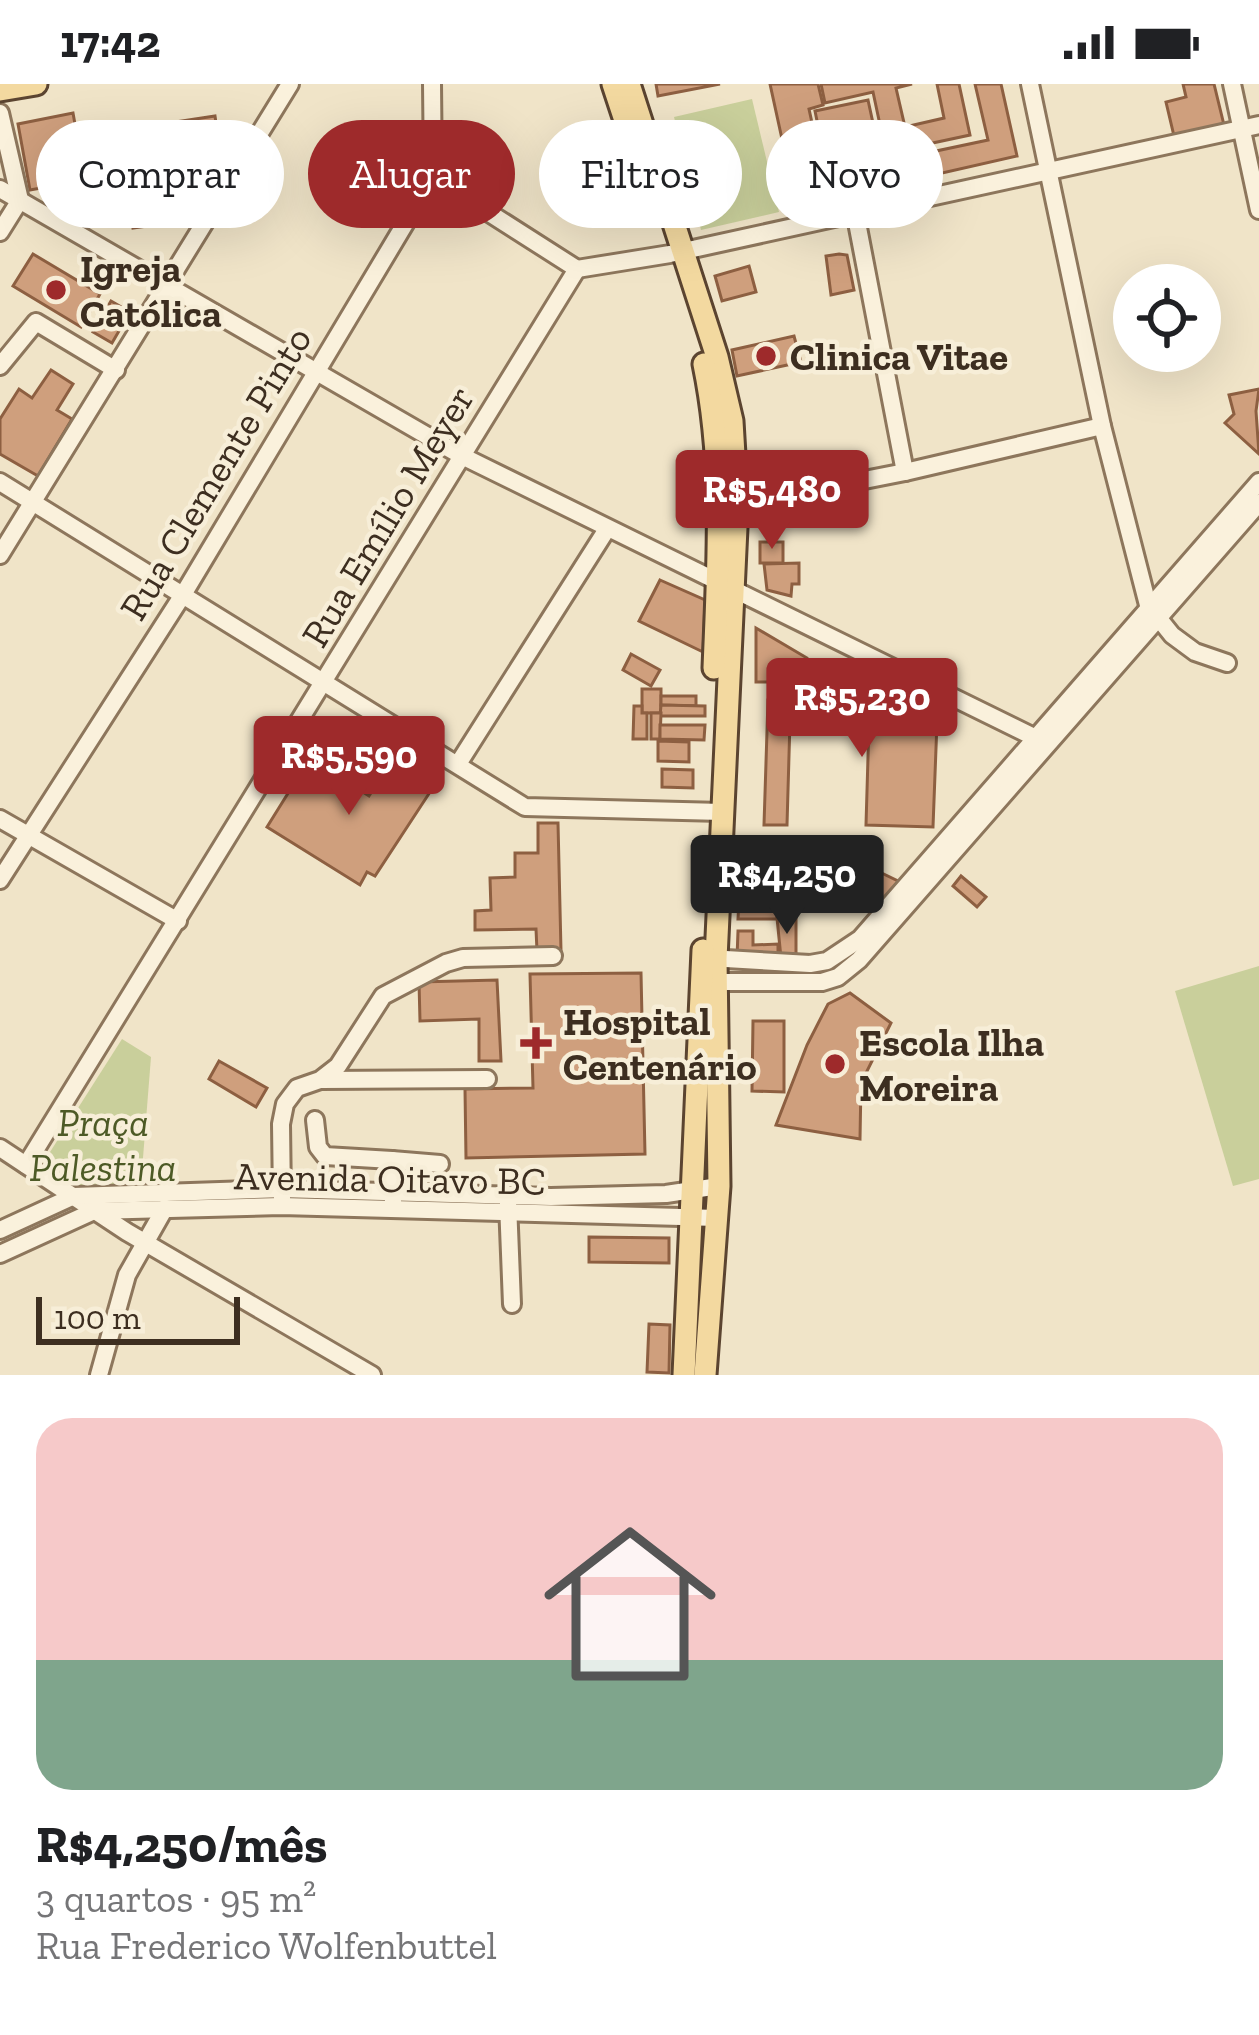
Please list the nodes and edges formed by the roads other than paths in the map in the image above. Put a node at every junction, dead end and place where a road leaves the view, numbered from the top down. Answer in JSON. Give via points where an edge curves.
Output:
{"nodes":[{"id":1,"x":36,"y":84,"type":"edge"},
{"id":2,"x":290,"y":84,"type":"edge"},
{"id":3,"x":432,"y":84,"type":"edge"},
{"id":4,"x":1030,"y":84,"type":"edge"},
{"id":5,"x":1232,"y":84,"type":"edge"},
{"id":6,"x":0,"y":90,"type":"edge"},
{"id":7,"x":623,"y":91,"type":"edge"},
{"id":8,"x":0,"y":113,"type":"edge"},
{"id":9,"x":432,"y":120,"type":"edge"},
{"id":10,"x":1250,"y":127,"type":"edge"},
{"id":11,"x":1049,"y":170,"type":"junction"},
{"id":12,"x":0,"y":189,"type":"edge"},
{"id":13,"x":943,"y":193,"type":"edge"},
{"id":14,"x":20,"y":200,"type":"junction"},
{"id":15,"x":1259,"y":210,"type":"edge"},
{"id":16,"x":402,"y":228,"type":"edge"},
{"id":17,"x":513,"y":228,"type":"edge"},
{"id":18,"x":783,"y":228,"type":"edge"},
{"id":19,"x":858,"y":228,"type":"edge"},
{"id":20,"x":0,"y":232,"type":"edge"},
{"id":21,"x":676,"y":252,"type":"junction"},
{"id":22,"x":577,"y":269,"type":"junction"},
{"id":23,"x":168,"y":286,"type":"junction"},
{"id":24,"x":0,"y":366,"type":"edge"},
{"id":25,"x":116,"y":370,"type":"junction"},
{"id":26,"x":314,"y":370,"type":"junction"},
{"id":27,"x":1102,"y":426,"type":"junction"},
{"id":28,"x":462,"y":456,"type":"junction"},
{"id":29,"x":905,"y":472,"type":"junction"},
{"id":30,"x":0,"y":482,"type":"edge"},
{"id":31,"x":1259,"y":482,"type":"edge"},
{"id":32,"x":34,"y":500,"type":"junction"},
{"id":33,"x":1259,"y":502,"type":"edge"},
{"id":34,"x":728,"y":507,"type":"junction"},
{"id":35,"x":1229,"y":525,"type":"junction"},
{"id":36,"x":607,"y":529,"type":"junction"},
{"id":37,"x":0,"y":555,"type":"edge"},
{"id":38,"x":725,"y":588,"type":"junction"},
{"id":39,"x":184,"y":593,"type":"junction"},
{"id":40,"x":1152,"y":612,"type":"junction"},
{"id":41,"x":1227,"y":663,"type":"dead end"},
{"id":42,"x":325,"y":682,"type":"junction"},
{"id":43,"x":1039,"y":740,"type":"junction"},
{"id":44,"x":458,"y":764,"type":"junction"},
{"id":45,"x":715,"y":812,"type":"junction"},
{"id":46,"x":0,"y":819,"type":"edge"},
{"id":47,"x":26,"y":836,"type":"junction"},
{"id":48,"x":934,"y":862,"type":"junction"},
{"id":49,"x":0,"y":880,"type":"edge"},
{"id":50,"x":178,"y":921,"type":"junction"},
{"id":51,"x":553,"y":956,"type":"dead end"},
{"id":52,"x":710,"y":958,"type":"junction"},
{"id":53,"x":709,"y":983,"type":"junction"},
{"id":54,"x":487,"y":1079,"type":"dead end"},
{"id":55,"x":320,"y":1080,"type":"junction"},
{"id":56,"x":707,"y":1087,"type":"junction"},
{"id":57,"x":315,"y":1120,"type":"dead end"},
{"id":58,"x":0,"y":1148,"type":"edge"},
{"id":59,"x":392,"y":1160,"type":"junction"},
{"id":60,"x":440,"y":1164,"type":"dead end"},
{"id":61,"x":26,"y":1165,"type":"junction"},
{"id":62,"x":633,"y":1174,"type":"dead end"},
{"id":63,"x":718,"y":1186,"type":"junction"},
{"id":64,"x":692,"y":1190,"type":"junction"},
{"id":65,"x":632,"y":1194,"type":"junction"},
{"id":66,"x":74,"y":1196,"type":"junction"},
{"id":67,"x":282,"y":1198,"type":"junction"},
{"id":68,"x":217,"y":1200,"type":"junction"},
{"id":69,"x":393,"y":1201,"type":"junction"},
{"id":70,"x":508,"y":1204,"type":"junction"},
{"id":71,"x":165,"y":1208,"type":"junction"},
{"id":72,"x":94,"y":1210,"type":"junction"},
{"id":73,"x":691,"y":1216,"type":"junction"},
{"id":74,"x":717,"y":1217,"type":"junction"},
{"id":75,"x":0,"y":1230,"type":"edge"},
{"id":76,"x":145,"y":1242,"type":"junction"},
{"id":77,"x":0,"y":1254,"type":"edge"},
{"id":78,"x":512,"y":1304,"type":"dead end"},
{"id":79,"x":696,"y":1335,"type":"junction"},
{"id":80,"x":99,"y":1375,"type":"edge"},
{"id":81,"x":372,"y":1375,"type":"edge"},
{"id":82,"x":684,"y":1375,"type":"edge"},
{"id":83,"x":705,"y":1375,"type":"edge"}],
"edges":[{"from":1,"to":6,"type":"main road"},
{"from":2,"to":23,"type":"street"},
{"from":3,"to":9,"type":"street"},
{"from":4,"to":11,"type":"street"},
{"from":5,"to":10,"type":"street"},
{"from":7,"to":21,"type":"main road"},
{"from":8,"to":14,"type":"street"},
{"from":10,"to":11,"type":"street"},
{"from":10,"to":15,"type":"street"},
{"from":11,"to":13,"type":"street"},
{"from":11,"to":27,"type":"street"},
{"from":12,"to":14,"type":"street"},
{"from":14,"to":20,"type":"street"},
{"from":14,"to":23,"type":"street"},
{"from":16,"to":26,"type":"street","name":"Rua Clemente Pinto"},
{"from":17,"to":22,"type":"street"},
{"from":18,"to":21,"type":"street"},
{"from":19,"to":29,"type":"street"},
{"from":21,"to":22,"type":"street"},
{"from":21,"to":34,"type":"main road","via":[[732,421]]},
{"from":22,"to":28,"type":"street","name":"Rua Emílio Meyer"},
{"from":23,"to":25,"type":"street"},
{"from":23,"to":26,"type":"street"},
{"from":24,"to":25,"type":"street","via":[[36,322]]},
{"from":25,"to":32,"type":"street"},
{"from":26,"to":28,"type":"street"},
{"from":26,"to":39,"type":"street","name":"Rua Clemente Pinto"},
{"from":27,"to":29,"type":"street"},
{"from":27,"to":40,"type":"street"},
{"from":28,"to":36,"type":"street"},
{"from":28,"to":42,"type":"street","name":"Rua Emílio Meyer"},
{"from":29,"to":34,"type":"street"},
{"from":30,"to":32,"type":"street"},
{"from":31,"to":35,"type":"street"},
{"from":32,"to":37,"type":"street"},
{"from":32,"to":39,"type":"street"},
{"from":33,"to":35,"type":"street"},
{"from":34,"to":38,"type":"main road"},
{"from":35,"to":40,"type":"street"},
{"from":36,"to":38,"type":"street"},
{"from":36,"to":44,"type":"street"},
{"from":38,"to":43,"type":"street"},
{"from":38,"to":45,"type":"main road"},
{"from":39,"to":42,"type":"street"},
{"from":39,"to":47,"type":"street","name":"Rua Clemente Pinto"},
{"from":40,"to":41,"type":"street","via":[[1195,652]]},
{"from":40,"to":43,"type":"street"},
{"from":42,"to":44,"type":"street"},
{"from":42,"to":50,"type":"street","name":"Rua Emílio Meyer"},
{"from":43,"to":48,"type":"street"},
{"from":44,"to":45,"type":"street","via":[[525,807]]},
{"from":45,"to":52,"type":"main road"},
{"from":46,"to":47,"type":"street"},
{"from":47,"to":49,"type":"street","name":"Rua Clemente Pinto"},
{"from":47,"to":50,"type":"street"},
{"from":48,"to":52,"type":"street","via":[[860,939],[827,961]]},
{"from":48,"to":53,"type":"street","via":[[838,977]]},
{"from":50,"to":61,"type":"street","name":"Rua Emílio Meyer"},
{"from":51,"to":55,"type":"street","via":[[463,958],[383,996]]},
{"from":52,"to":53,"type":"main road"},
{"from":53,"to":56,"type":"main road"},
{"from":54,"to":55,"type":"street"},
{"from":55,"to":67,"type":"street","via":[[297,1088],[285,1104]]},
{"from":56,"to":63,"type":"main road"},
{"from":56,"to":64,"type":"main road"},
{"from":57,"to":59,"type":"street","via":[[325,1156]]},
{"from":58,"to":61,"type":"street"},
{"from":59,"to":60,"type":"street"},
{"from":59,"to":69,"type":"street"},
{"from":61,"to":66,"type":"street"},
{"from":62,"to":65,"type":"street"},
{"from":63,"to":64,"type":"street","name":"Avenida Oitavo BC"},
{"from":63,"to":74,"type":"main road"},
{"from":64,"to":65,"type":"street","name":"Avenida Oitavo BC"},
{"from":64,"to":73,"type":"main road"},
{"from":65,"to":70,"type":"street","name":"Avenida Oitavo BC"},
{"from":66,"to":68,"type":"street","name":"Avenida Oitavo BC"},
{"from":66,"to":72,"type":"street"},
{"from":66,"to":75,"type":"street","name":"Avenida Oitavo BC"},
{"from":67,"to":68,"type":"street","name":"Avenida Oitavo BC"},
{"from":67,"to":69,"type":"street","name":"Avenida Oitavo BC"},
{"from":68,"to":71,"type":"street","name":"Avenida Oitavo BC"},
{"from":69,"to":70,"type":"street","name":"Avenida Oitavo BC"},
{"from":70,"to":73,"type":"street","name":"Avenida Oitavo BC"},
{"from":70,"to":78,"type":"street"},
{"from":71,"to":72,"type":"street","name":"Avenida Oitavo BC"},
{"from":71,"to":76,"type":"street"},
{"from":72,"to":76,"type":"street"},
{"from":72,"to":77,"type":"street","name":"Avenida Oitavo BC"},
{"from":73,"to":74,"type":"street","name":"Avenida Oitavo BC"},
{"from":73,"to":79,"type":"main road"},
{"from":74,"to":79,"type":"main road"},
{"from":76,"to":80,"type":"street","via":[[127,1275]]},
{"from":76,"to":81,"type":"street"},
{"from":79,"to":82,"type":"main road"},
{"from":79,"to":83,"type":"main road"}]}
